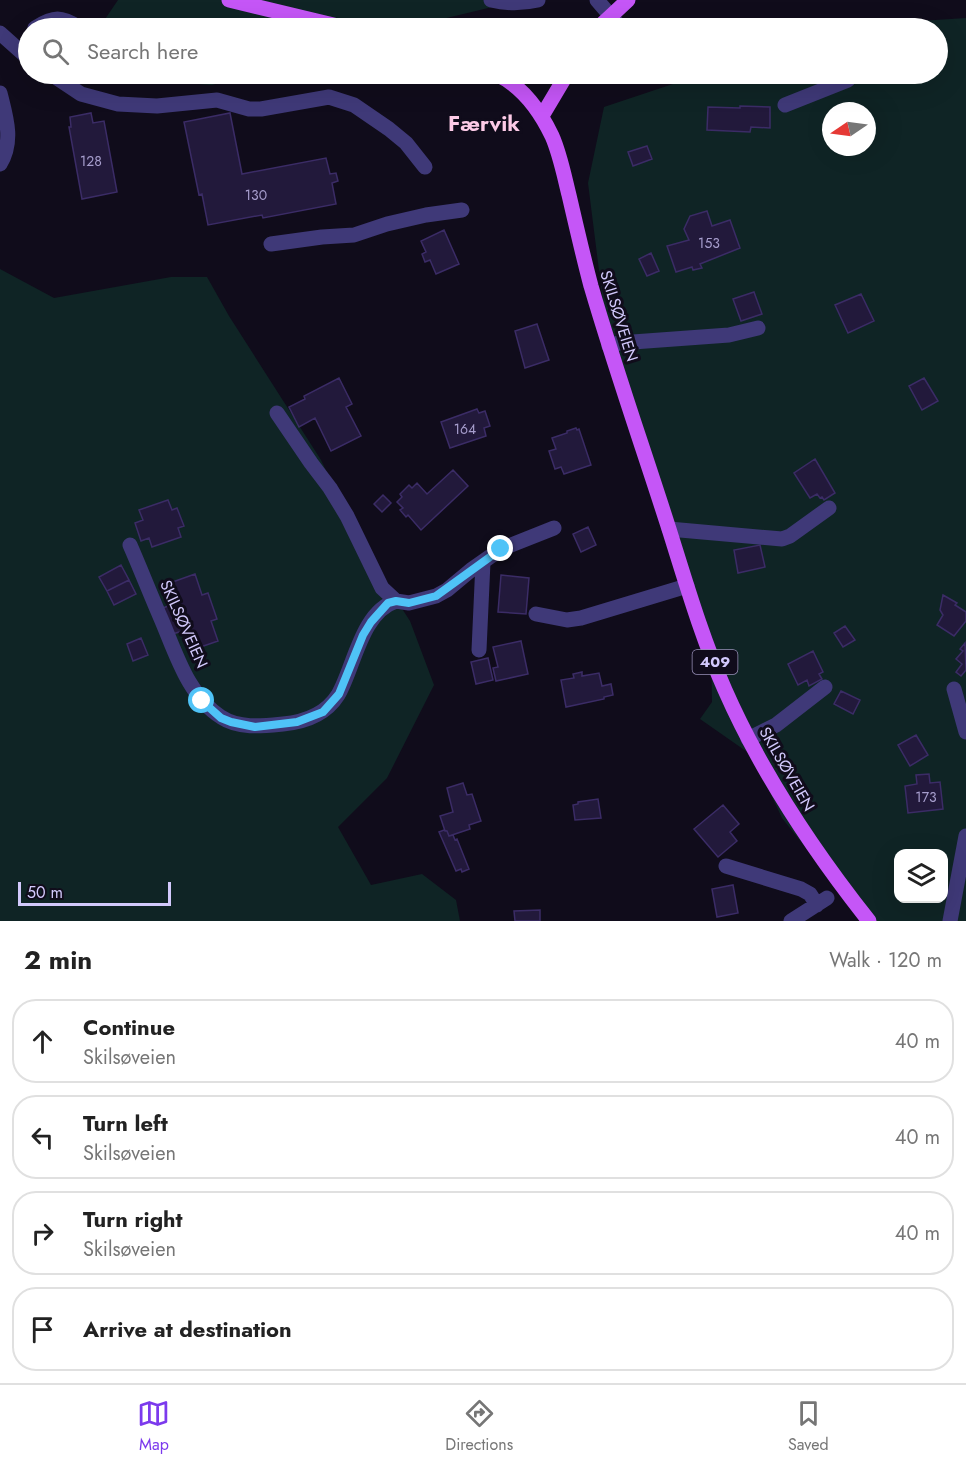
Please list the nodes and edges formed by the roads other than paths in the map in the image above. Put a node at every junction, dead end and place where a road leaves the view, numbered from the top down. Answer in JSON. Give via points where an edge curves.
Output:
{"nodes":[{"id":1,"x":229,"y":0,"type":"edge"},
{"id":2,"x":491,"y":0,"type":"edge"},
{"id":3,"x":538,"y":0,"type":"edge"},
{"id":4,"x":597,"y":0,"type":"edge"},
{"id":5,"x":628,"y":0,"type":"edge"},
{"id":6,"x":611,"y":16,"type":"junction"},
{"id":7,"x":304,"y":18,"type":"edge"},
{"id":8,"x":609,"y":18,"type":"edge"},
{"id":9,"x":0,"y":33,"type":"edge"},
{"id":10,"x":18,"y":41,"type":"edge"},
{"id":11,"x":13,"y":45,"type":"junction"},
{"id":12,"x":18,"y":49,"type":"edge"},
{"id":13,"x":66,"y":84,"type":"edge"},
{"id":14,"x":515,"y":84,"type":"edge"},
{"id":15,"x":561,"y":84,"type":"edge"},
{"id":16,"x":838,"y":84,"type":"edge"},
{"id":17,"x":0,"y":93,"type":"edge"},
{"id":18,"x":785,"y":105,"type":"dead end"},
{"id":19,"x":542,"y":116,"type":"junction"},
{"id":20,"x":0,"y":164,"type":"edge"},
{"id":21,"x":425,"y":167,"type":"dead end"},
{"id":22,"x":462,"y":210,"type":"dead end"},
{"id":23,"x":272,"y":244,"type":"dead end"},
{"id":24,"x":758,"y":328,"type":"dead end"},
{"id":25,"x":609,"y":346,"type":"junction"},
{"id":26,"x":277,"y":412,"type":"dead end"},
{"id":27,"x":829,"y":508,"type":"dead end"},
{"id":28,"x":554,"y":528,"type":"dead end"},
{"id":29,"x":669,"y":529,"type":"junction"},
{"id":30,"x":130,"y":545,"type":"dead end"},
{"id":31,"x":483,"y":562,"type":"junction"},
{"id":32,"x":687,"y":586,"type":"junction"},
{"id":33,"x":396,"y":601,"type":"junction"},
{"id":34,"x":536,"y":614,"type":"dead end"},
{"id":35,"x":479,"y":650,"type":"dead end"},
{"id":36,"x":825,"y":687,"type":"dead end"},
{"id":37,"x":954,"y":689,"type":"dead end"},
{"id":38,"x":966,"y":732,"type":"edge"},
{"id":39,"x":748,"y":739,"type":"junction"},
{"id":40,"x":966,"y":836,"type":"edge"},
{"id":41,"x":964,"y":860,"type":"edge"},
{"id":42,"x":726,"y":866,"type":"dead end"},
{"id":43,"x":791,"y":921,"type":"edge"},
{"id":44,"x":869,"y":921,"type":"edge"},
{"id":45,"x":950,"y":921,"type":"edge"}],
"edges":[{"from":1,"to":7,"type":"main road"},
{"from":2,"to":3,"type":"street","via":[[508,4]]},
{"from":4,"to":6,"type":"street"},
{"from":5,"to":6,"type":"main road"},
{"from":6,"to":8,"type":"main road"},
{"from":9,"to":11,"type":"street"},
{"from":10,"to":11,"type":"street"},
{"from":11,"to":12,"type":"street"},
{"from":13,"to":21,"type":"street","via":[[81,94],[118,104],[157,106],[218,100],[261,110],[329,98],[354,105],[389,129]]},
{"from":14,"to":19,"type":"main road","name":"SKILSØVEIEN","number":"409"},
{"from":15,"to":19,"type":"main road"},
{"from":16,"to":18,"type":"street"},
{"from":17,"to":20,"type":"street","via":[[8,122],[7,152]]},
{"from":19,"to":25,"type":"main road","name":"SKILSØVEIEN","number":"409","via":[[562,168]]},
{"from":22,"to":23,"type":"street","via":[[426,214],[354,235]]},
{"from":24,"to":25,"type":"street","via":[[729,335]]},
{"from":25,"to":29,"type":"main road","name":"SKILSØVEIEN","number":"409"},
{"from":26,"to":33,"type":"street","via":[[342,507],[382,588]]},
{"from":27,"to":29,"type":"street","via":[[782,539]]},
{"from":28,"to":31,"type":"street","via":[[501,549]]},
{"from":29,"to":32,"type":"main road","name":"SKILSØVEIEN","number":"409"},
{"from":30,"to":33,"type":"street","name":"SKILSØVEIEN","via":[[185,673],[202,701],[231,722],[255,727],[276,725],[323,712],[339,694],[371,622],[388,603]]},
{"from":31,"to":33,"type":"street","via":[[436,596],[409,603]]},
{"from":31,"to":35,"type":"street"},
{"from":32,"to":34,"type":"street","via":[[567,620]]},
{"from":32,"to":39,"type":"main road","name":"SKILSØVEIEN","number":"409","via":[[724,688]]},
{"from":36,"to":39,"type":"street","via":[[776,725]]},
{"from":37,"to":38,"type":"street"},
{"from":39,"to":44,"type":"main road","name":"SKILSØVEIEN","number":"409","via":[[796,822]]},
{"from":40,"to":41,"type":"street"},
{"from":41,"to":45,"type":"street"},
{"from":42,"to":43,"type":"street","via":[[801,889],[822,902]]}]}
